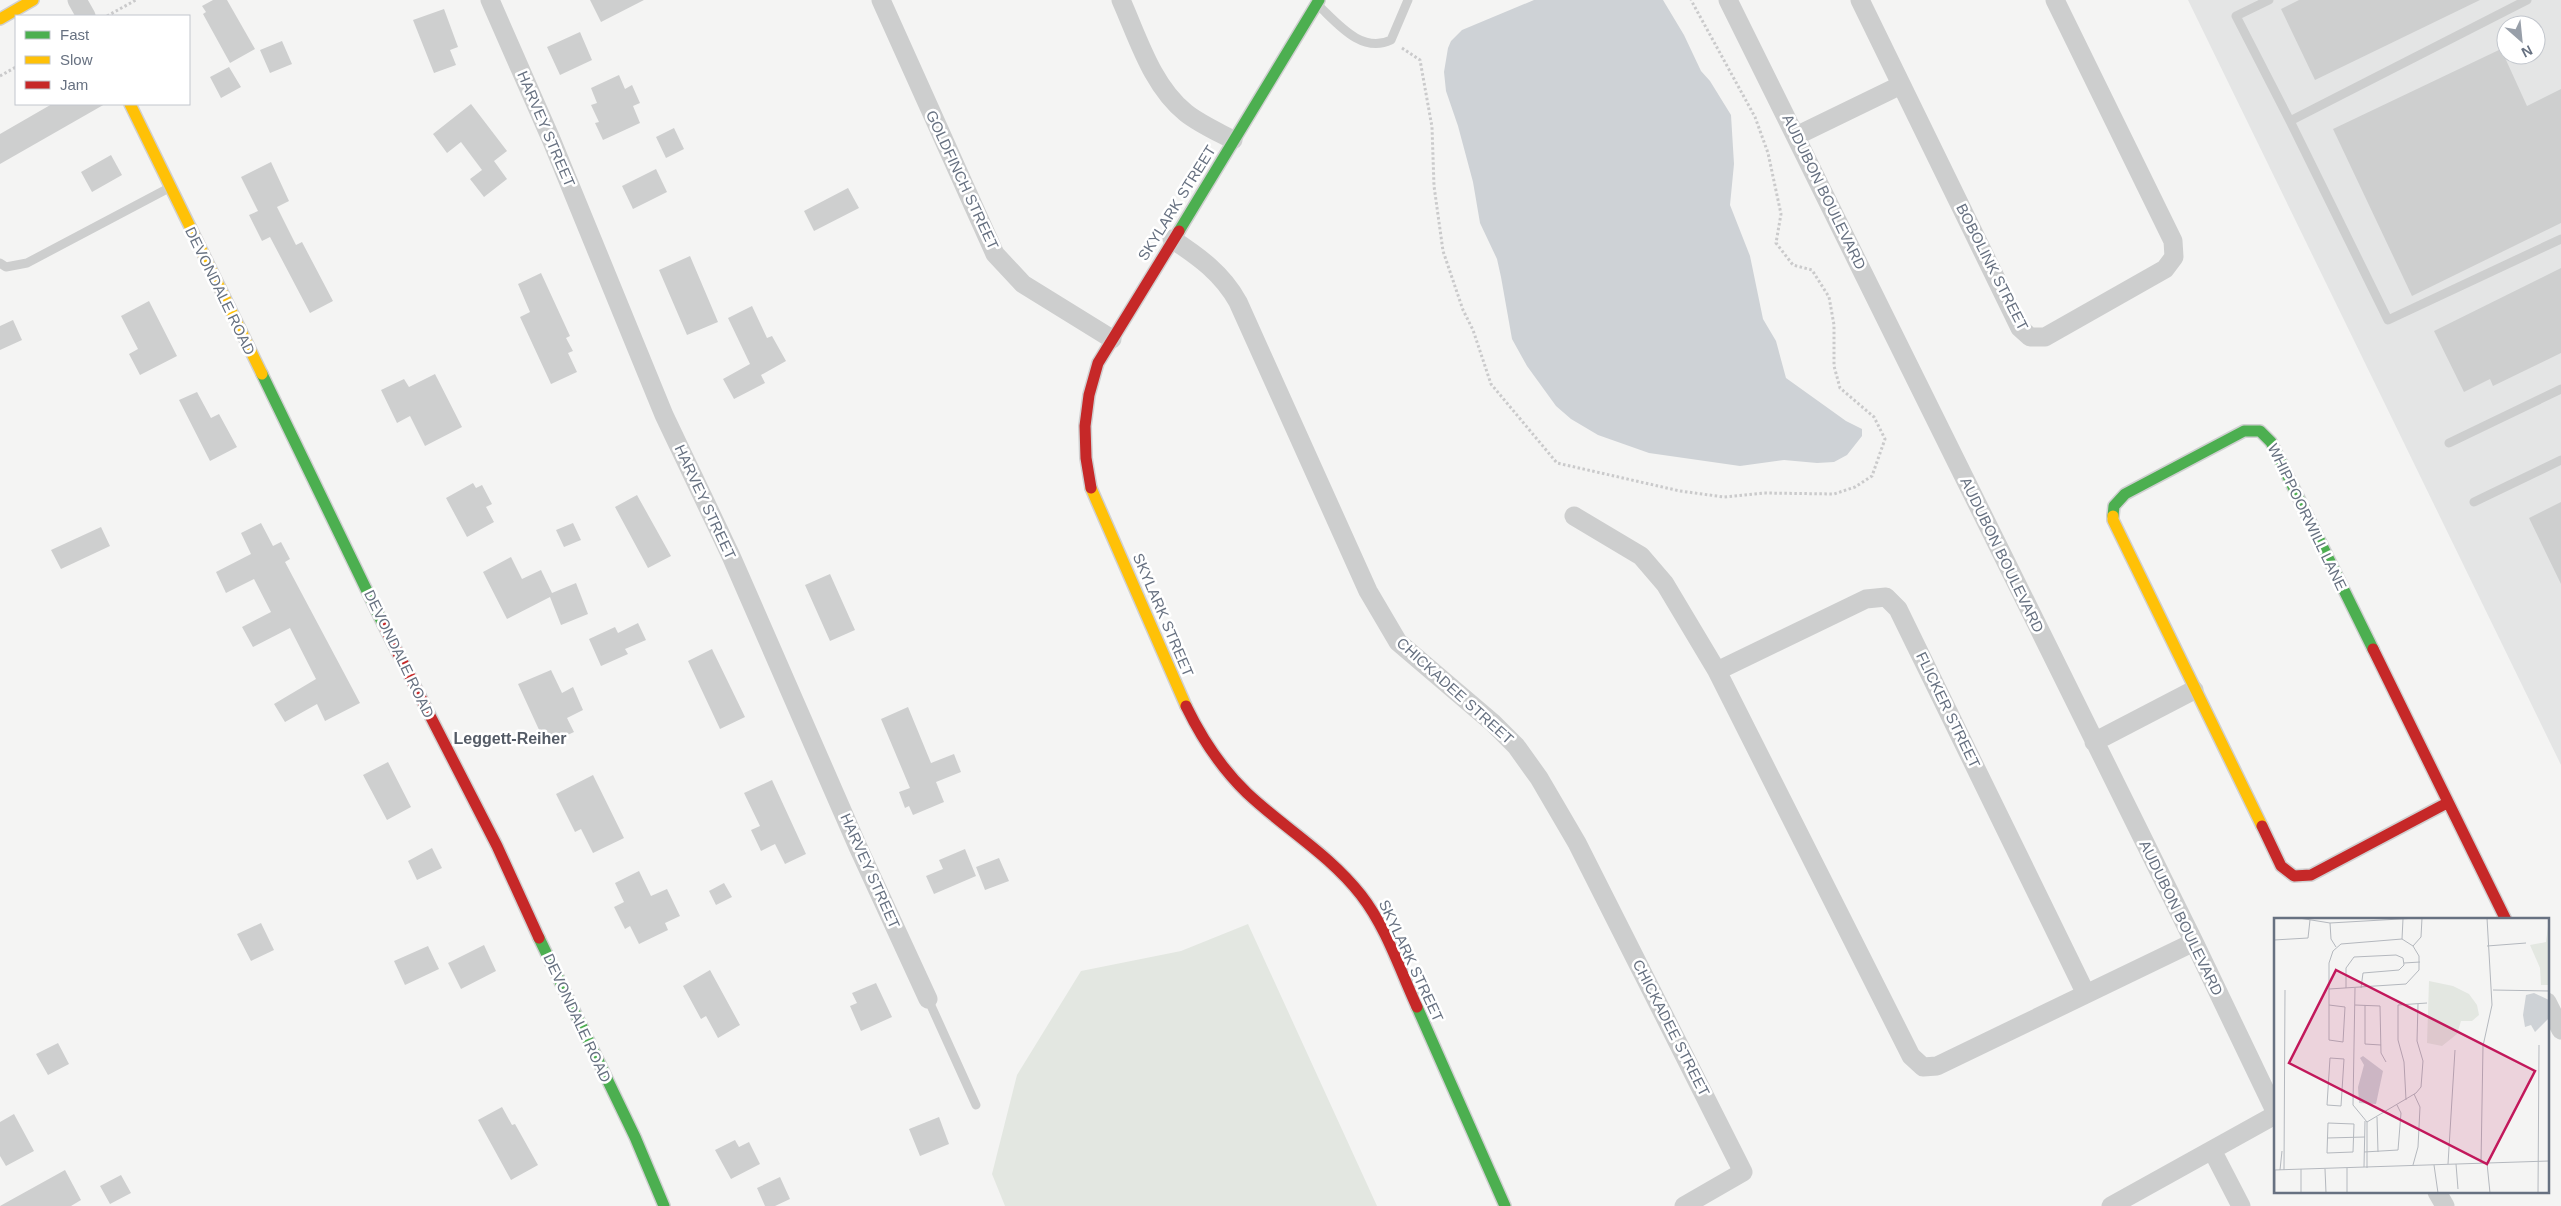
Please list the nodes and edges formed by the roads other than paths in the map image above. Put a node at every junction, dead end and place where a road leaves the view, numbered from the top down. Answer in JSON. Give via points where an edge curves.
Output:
{"nodes":[{"id":1,"x":33,"y":0,"type":"edge"},
{"id":2,"x":77,"y":0,"type":"edge"},
{"id":3,"x":490,"y":0,"type":"edge"},
{"id":4,"x":881,"y":0,"type":"edge"},
{"id":5,"x":1121,"y":0,"type":"edge"},
{"id":6,"x":1408,"y":0,"type":"edge"},
{"id":7,"x":1728,"y":0,"type":"edge"},
{"id":8,"x":1860,"y":0,"type":"edge"},
{"id":9,"x":2055,"y":0,"type":"edge"},
{"id":10,"x":2268,"y":0,"type":"edge"},
{"id":11,"x":2527,"y":0,"type":"edge"},
{"id":12,"x":1317,"y":2,"type":"edge"},
{"id":13,"x":4,"y":10,"type":"edge"},
{"id":14,"x":85,"y":15,"type":"edge"},
{"id":15,"x":1901,"y":85,"type":"junction"},
{"id":16,"x":130,"y":105,"type":"edge"},
{"id":17,"x":2290,"y":121,"type":"junction"},
{"id":18,"x":1796,"y":136,"type":"junction"},
{"id":19,"x":1233,"y":140,"type":"junction"},
{"id":20,"x":170,"y":188,"type":"junction"},
{"id":21,"x":1172,"y":239,"type":"junction"},
{"id":22,"x":2561,"y":239,"type":"edge"},
{"id":23,"x":0,"y":263,"type":"edge"},
{"id":24,"x":1112,"y":339,"type":"junction"},
{"id":25,"x":2561,"y":389,"type":"edge"},
{"id":26,"x":2449,"y":443,"type":"dead end"},
{"id":27,"x":2561,"y":460,"type":"edge"},
{"id":28,"x":2474,"y":502,"type":"dead end"},
{"id":29,"x":1574,"y":516,"type":"dead end"},
{"id":30,"x":1717,"y":671,"type":"junction"},
{"id":31,"x":2194,"y":690,"type":"junction"},
{"id":32,"x":2094,"y":742,"type":"junction"},
{"id":33,"x":2447,"y":803,"type":"junction"},
{"id":34,"x":2505,"y":918,"type":"edge"},
{"id":35,"x":2194,"y":942,"type":"junction"},
{"id":36,"x":2086,"y":994,"type":"junction"},
{"id":37,"x":928,"y":999,"type":"joint"},
{"id":38,"x":2548,"y":1004,"type":"edge"},
{"id":39,"x":2561,"y":1030,"type":"edge"},
{"id":40,"x":976,"y":1105,"type":"dead end"},
{"id":41,"x":2274,"y":1111,"type":"edge"},
{"id":42,"x":2274,"y":1114,"type":"edge"},
{"id":43,"x":2212,"y":1150,"type":"junction"},
{"id":44,"x":2439,"y":1194,"type":"edge"},
{"id":45,"x":664,"y":1206,"type":"edge"},
{"id":46,"x":1505,"y":1206,"type":"edge"},
{"id":47,"x":1684,"y":1206,"type":"edge"},
{"id":48,"x":2111,"y":1206,"type":"edge"},
{"id":49,"x":2241,"y":1206,"type":"edge"},
{"id":50,"x":2445,"y":1206,"type":"edge"}],
"edges":[{"from":1,"to":13,"type":"street"},
{"from":2,"to":14,"type":"street"},
{"from":3,"to":37,"type":"street","name":"HARVEY STREET","via":[[551,139],[664,415]]},
{"from":4,"to":24,"type":"street","name":"GOLDFINCH STREET","via":[[995,254],[1023,284]]},
{"from":5,"to":19,"type":"street","via":[[1152,70],[1170,96],[1186,113]]},
{"from":6,"to":12,"type":"lane","via":[[1391,40],[1372,45],[1346,32]]},
{"from":7,"to":18,"type":"street","name":"AUDUBON BOULEVARD"},
{"from":8,"to":15,"type":"street","name":"BOBOLINK STREET"},
{"from":9,"to":15,"type":"street","name":"BOBOLINK STREET","via":[[2173,241],[2174,257],[2165,269],[2045,337],[2030,338],[2020,328]]},
{"from":10,"to":17,"type":"lane","via":[[2236,16]]},
{"from":11,"to":17,"type":"lane"},
{"from":12,"to":19,"type":"street","name":"SKYLARK STREET"},
{"from":15,"to":18,"type":"street"},
{"from":16,"to":20,"type":"street","name":"DEVONDALE ROAD"},
{"from":17,"to":22,"type":"lane","via":[[2388,320]]},
{"from":18,"to":32,"type":"street","name":"AUDUBON BOULEVARD"},
{"from":19,"to":21,"type":"street","name":"SKYLARK STREET"},
{"from":20,"to":23,"type":"lane","via":[[27,263],[6,266]]},
{"from":20,"to":45,"type":"street","name":"DEVONDALE ROAD","via":[[397,652],[497,846]]},
{"from":21,"to":24,"type":"street","name":"SKYLARK STREET"},
{"from":21,"to":47,"type":"street","name":"CHICKADEE STREET","via":[[1202,258],[1221,276],[1238,302],[1368,591],[1398,642],[1516,746],[1577,843],[1743,1172]]},
{"from":24,"to":46,"type":"street","name":"SKYLARK STREET","via":[[1098,363],[1087,398],[1084,423],[1087,472],[1092,491],[1183,699],[1228,774],[1279,822],[1338,867],[1366,901],[1388,940]]},
{"from":25,"to":26,"type":"lane"},
{"from":27,"to":28,"type":"lane"},
{"from":29,"to":30,"type":"street","via":[[1641,556],[1652,567]]},
{"from":30,"to":36,"type":"street","via":[[1911,1056],[1923,1067],[1937,1066]]},
{"from":30,"to":36,"type":"street","name":"FLICKER STREET","via":[[1866,599],[1886,597],[1898,609]]},
{"from":31,"to":32,"type":"street"},
{"from":31,"to":33,"type":"street","name":"WHIPPOORWILL LANE","via":[[2281,866],[2294,876],[2311,874]]},
{"from":31,"to":33,"type":"street","name":"WHIPPOORWILL LANE","via":[[2113,520],[2114,506],[2125,494],[2244,431],[2260,431],[2271,442]]},
{"from":32,"to":35,"type":"street","name":"AUDUBON BOULEVARD"},
{"from":33,"to":34,"type":"street","name":"WHIPPOORWILL LANE"},
{"from":35,"to":36,"type":"street"},
{"from":35,"to":41,"type":"street","name":"AUDUBON BOULEVARD"},
{"from":37,"to":40,"type":"lane"},
{"from":38,"to":39,"type":"street"},
{"from":42,"to":43,"type":"street"},
{"from":43,"to":48,"type":"street"},
{"from":43,"to":49,"type":"street"},
{"from":44,"to":50,"type":"street"}]}
